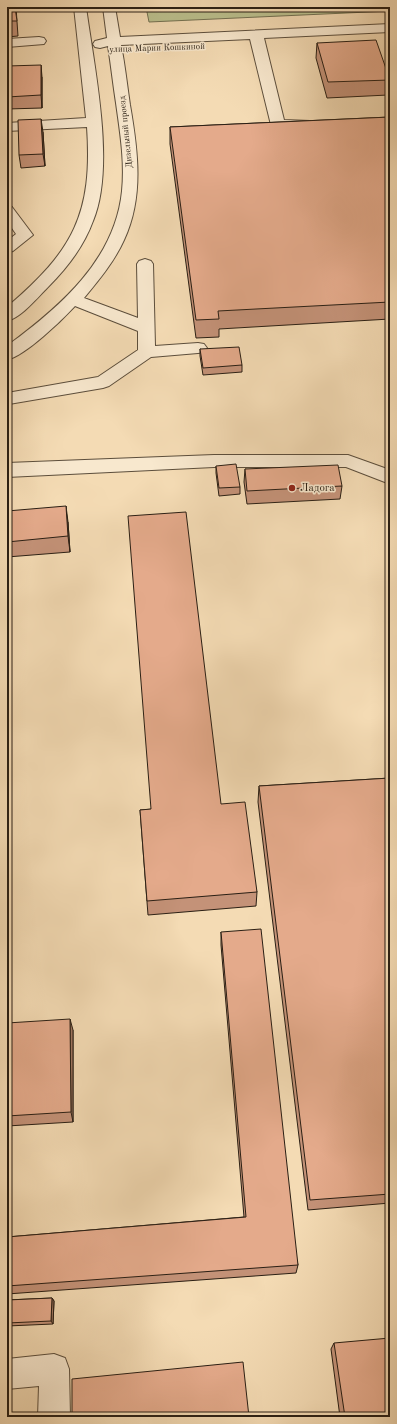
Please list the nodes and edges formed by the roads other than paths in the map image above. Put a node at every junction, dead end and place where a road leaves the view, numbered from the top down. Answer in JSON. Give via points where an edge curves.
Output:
{"nodes":[{"id":1,"x":80,"y":7,"type":"edge"},
{"id":2,"x":109,"y":7,"type":"edge"},
{"id":3,"x":390,"y":28,"type":"edge"},
{"id":4,"x":390,"y":38,"type":"edge"},
{"id":5,"x":258,"y":39,"type":"junction"},
{"id":6,"x":39,"y":41,"type":"dead end"},
{"id":7,"x":7,"y":43,"type":"edge"},
{"id":8,"x":115,"y":46,"type":"junction"},
{"id":9,"x":86,"y":48,"type":"junction"},
{"id":10,"x":93,"y":122,"type":"junction"},
{"id":11,"x":318,"y":124,"type":"edge"},
{"id":12,"x":7,"y":127,"type":"edge"},
{"id":13,"x":7,"y":210,"type":"edge"},
{"id":14,"x":7,"y":248,"type":"edge"},
{"id":15,"x":145,"y":264,"type":"dead end"},
{"id":16,"x":72,"y":299,"type":"junction"},
{"id":17,"x":7,"y":316,"type":"edge"},
{"id":18,"x":147,"y":328,"type":"junction"},
{"id":19,"x":198,"y":348,"type":"dead end"},
{"id":20,"x":147,"y":352,"type":"junction"},
{"id":21,"x":7,"y":354,"type":"edge"},
{"id":22,"x":9,"y":398,"type":"dead end"},
{"id":23,"x":7,"y":470,"type":"edge"},
{"id":24,"x":390,"y":476,"type":"edge"},
{"id":25,"x":7,"y":1374,"type":"edge"},
{"id":26,"x":54,"y":1417,"type":"edge"}],
"edges":[{"from":1,"to":9,"type":"street"},
{"from":2,"to":8,"type":"street","name":"Дизельный проезд"},
{"from":3,"to":5,"type":"street","name":"улица Марии Кошкиной"},
{"from":4,"to":5,"type":"street","name":"улица Марии Кошкиной"},
{"from":5,"to":8,"type":"street","name":"улица Марии Кошкиной"},
{"from":5,"to":11,"type":"street","via":[[278,125]]},
{"from":6,"to":7,"type":"street"},
{"from":8,"to":9,"type":"street","name":"улица Марии Кошкиной"},
{"from":8,"to":16,"type":"street","name":"Дизельный проезд","via":[[130,160],[128,204],[110,252],[99,270]]},
{"from":9,"to":10,"type":"street"},
{"from":10,"to":12,"type":"street"},
{"from":10,"to":17,"type":"street","via":[[95,179],[85,223],[59,266]]},
{"from":13,"to":14,"type":"street","via":[[25,235]]},
{"from":15,"to":18,"type":"street"},
{"from":16,"to":18,"type":"street"},
{"from":16,"to":21,"type":"street","name":"Дизельный проезд"},
{"from":18,"to":20,"type":"street"},
{"from":19,"to":20,"type":"street"},
{"from":20,"to":22,"type":"street","via":[[103,382]]},
{"from":23,"to":24,"type":"street","via":[[214,461],[348,460]]},
{"from":25,"to":26,"type":"street","via":[[54,1369]]}]}
